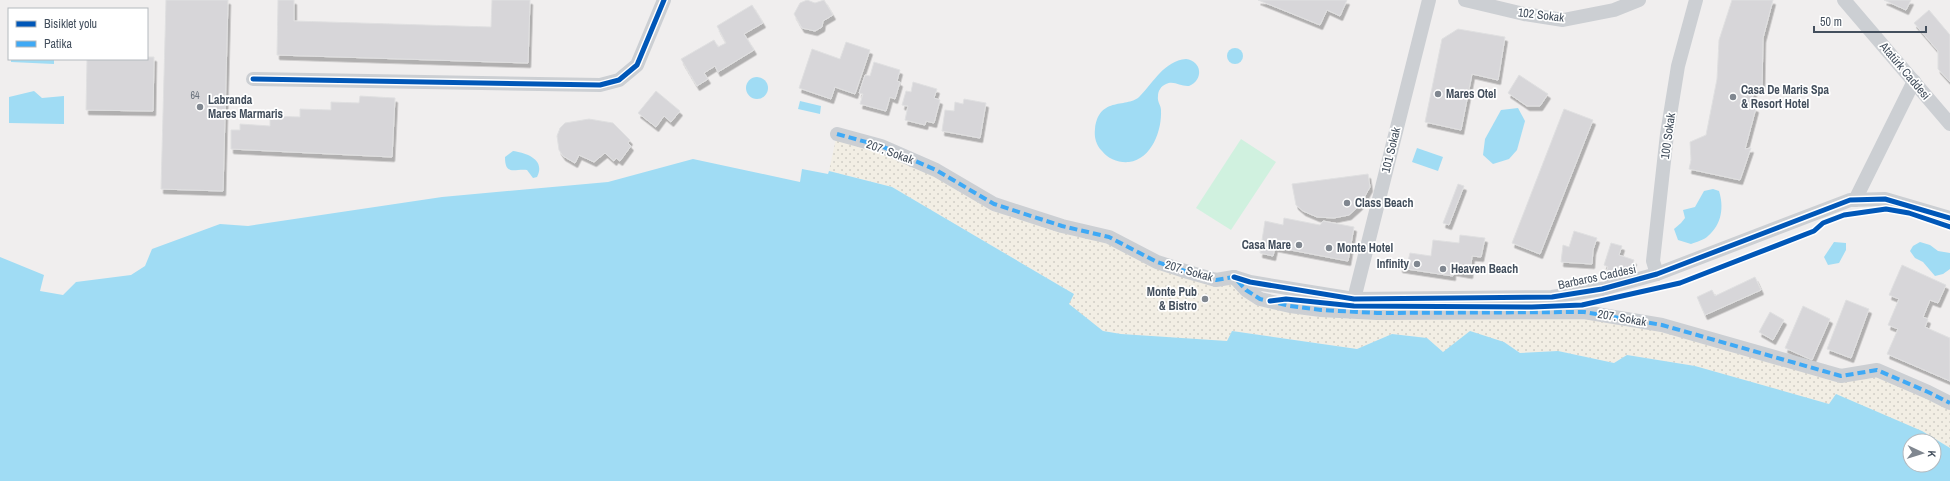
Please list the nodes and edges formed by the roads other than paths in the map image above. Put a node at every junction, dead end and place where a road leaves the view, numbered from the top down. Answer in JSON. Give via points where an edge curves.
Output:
{"nodes":[{"id":1,"x":664,"y":0,"type":"edge"},
{"id":2,"x":1429,"y":0,"type":"edge"},
{"id":3,"x":1465,"y":0,"type":"edge"},
{"id":4,"x":1639,"y":0,"type":"edge"},
{"id":5,"x":1696,"y":0,"type":"edge"},
{"id":6,"x":1847,"y":1,"type":"edge"},
{"id":7,"x":253,"y":79,"type":"dead end"},
{"id":8,"x":1914,"y":81,"type":"junction"},
{"id":9,"x":1949,"y":122,"type":"edge"},
{"id":10,"x":837,"y":134,"type":"dead end"},
{"id":11,"x":1855,"y":200,"type":"junction"},
{"id":12,"x":1950,"y":218,"type":"edge"},
{"id":13,"x":1657,"y":274,"type":"junction"},
{"id":14,"x":1234,"y":277,"type":"junction"},
{"id":15,"x":1354,"y":300,"type":"junction"},
{"id":16,"x":1950,"y":403,"type":"edge"}],
"edges":[{"from":1,"to":7,"type":"street","via":[[637,65],[619,80],[600,85]]},
{"from":2,"to":15,"type":"street","name":"101 Sokak"},
{"from":3,"to":4,"type":"street","name":"102 Sokak","via":[[1563,20],[1614,10]]},
{"from":5,"to":13,"type":"street","name":"100 Sokak","via":[[1678,66],[1667,134],[1653,261]]},
{"from":6,"to":8,"type":"street","name":"Atatürk Caddesi"},
{"from":8,"to":9,"type":"street","name":"Atatürk Caddesi"},
{"from":8,"to":11,"type":"street"},
{"from":10,"to":14,"type":"street","name":"207. Sokak","via":[[881,146],[936,170],[994,204],[1062,226],[1109,237],[1157,262],[1188,272],[1216,280]]},
{"from":11,"to":12,"type":"street","name":"Barbaros Caddesi","via":[[1884,199]]},
{"from":11,"to":13,"type":"street","name":"Barbaros Caddesi"},
{"from":13,"to":15,"type":"street","name":"Barbaros Caddesi","via":[[1602,289],[1552,297]]},
{"from":14,"to":15,"type":"street","name":"Barbaros Caddesi"},
{"from":14,"to":16,"type":"street","name":"207. Sokak","via":[[1246,290],[1260,299],[1321,310],[1377,313],[1584,312],[1662,325],[1841,376],[1877,370]]}]}
